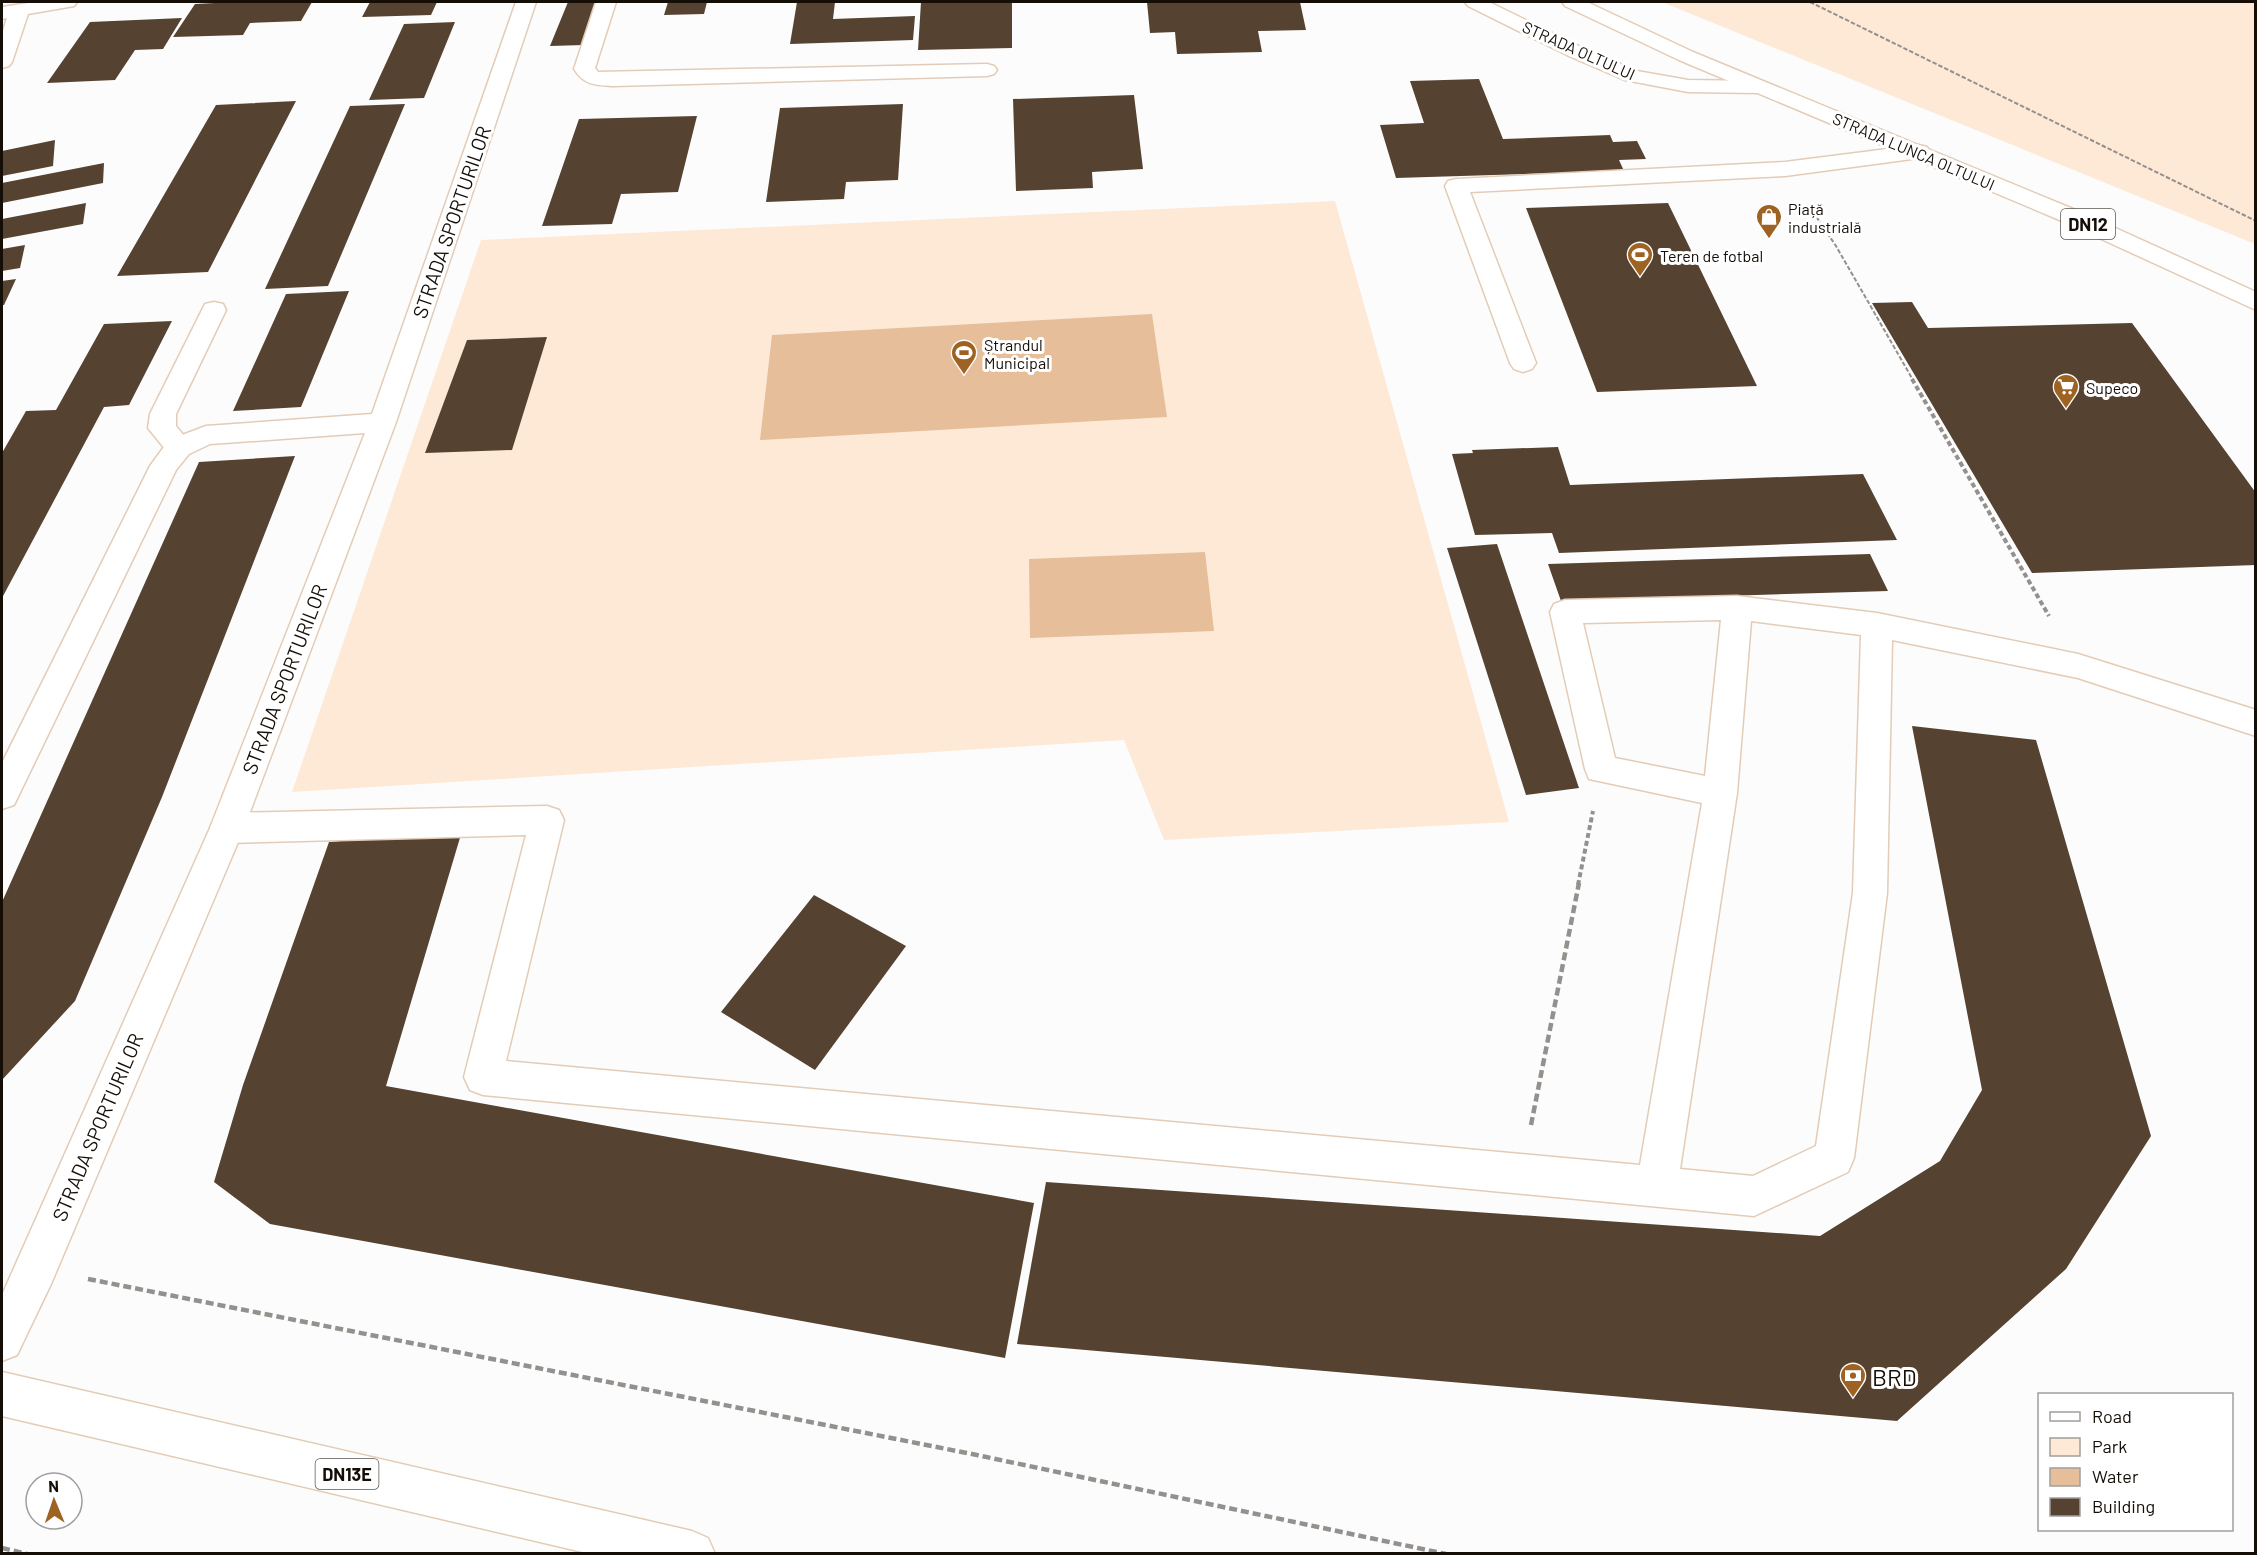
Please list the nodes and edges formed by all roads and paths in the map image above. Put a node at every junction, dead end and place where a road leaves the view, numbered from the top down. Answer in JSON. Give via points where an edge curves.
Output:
{"nodes":[{"id":1,"x":67,"y":2,"type":"edge"},
{"id":2,"x":526,"y":2,"type":"edge"},
{"id":3,"x":606,"y":2,"type":"edge"},
{"id":4,"x":1475,"y":2,"type":"edge"},
{"id":5,"x":1572,"y":2,"type":"edge"},
{"id":6,"x":1810,"y":2,"type":"edge"},
{"id":7,"x":10,"y":12,"type":"edge"},
{"id":8,"x":2,"y":62,"type":"edge"},
{"id":9,"x":987,"y":70,"type":"dead end"},
{"id":10,"x":1759,"y":87,"type":"junction"},
{"id":11,"x":1919,"y":152,"type":"junction"},
{"id":12,"x":1785,"y":169,"type":"junction"},
{"id":13,"x":2256,"y":221,"type":"edge"},
{"id":14,"x":2256,"y":302,"type":"edge"},
{"id":15,"x":214,"y":310,"type":"dead end"},
{"id":16,"x":1523,"y":363,"type":"dead end"},
{"id":17,"x":383,"y":422,"type":"junction"},
{"id":18,"x":179,"y":447,"type":"junction"},
{"id":19,"x":1737,"y":608,"type":"junction"},
{"id":20,"x":1877,"y":625,"type":"junction"},
{"id":21,"x":2078,"y":666,"type":"junction"},
{"id":22,"x":2256,"y":723,"type":"edge"},
{"id":23,"x":1601,"y":769,"type":"junction"},
{"id":24,"x":1720,"y":793,"type":"junction"},
{"id":25,"x":2,"y":795,"type":"edge"},
{"id":26,"x":227,"y":828,"type":"junction"},
{"id":27,"x":1521,"y":1174,"type":"junction"},
{"id":28,"x":1657,"y":1186,"type":"junction"},
{"id":29,"x":36,"y":1269,"type":"junction"},
{"id":30,"x":2,"y":1340,"type":"edge"},
{"id":31,"x":2,"y":1394,"type":"edge"},
{"id":32,"x":2,"y":1548,"type":"edge"},
{"id":33,"x":27,"y":1554,"type":"edge"},
{"id":34,"x":692,"y":1554,"type":"edge"},
{"id":35,"x":1446,"y":1554,"type":"edge"}],
"edges":[{"from":1,"to":7,"type":"street"},
{"from":2,"to":17,"type":"street","name":"STRADA SPORTURILOR"},
{"from":3,"to":9,"type":"street","via":[[584,69],[592,78]]},
{"from":4,"to":10,"type":"street","name":"STRADA OLTULUI","via":[[1632,76],[1688,86]]},
{"from":5,"to":10,"type":"street","name":"STRADA LUNCA OLTULUI","number":"DN12"},
{"from":6,"to":13,"type":"path"},
{"from":7,"to":8,"type":"street"},
{"from":10,"to":11,"type":"street","name":"STRADA LUNCA OLTULUI","number":"DN12"},
{"from":11,"to":12,"type":"street"},
{"from":11,"to":14,"type":"street","name":"STRADA LUNCA OLTULUI","number":"DN12"},
{"from":12,"to":16,"type":"street","via":[[1456,186]]},
{"from":12,"to":21,"type":"path","via":[[1836,246]]},
{"from":15,"to":18,"type":"street","via":[[163,414],[162,429]]},
{"from":17,"to":18,"type":"street","via":[[206,435]]},
{"from":17,"to":26,"type":"street","name":"STRADA SPORTURILOR"},
{"from":18,"to":25,"type":"street","via":[[164,466]]},
{"from":19,"to":20,"type":"street"},
{"from":19,"to":23,"type":"street","via":[[1565,612]]},
{"from":19,"to":24,"type":"street"},
{"from":20,"to":21,"type":"street"},
{"from":20,"to":28,"type":"street","via":[[1870,893],[1834,1158],[1754,1196]]},
{"from":21,"to":22,"type":"street"},
{"from":23,"to":24,"type":"street"},
{"from":23,"to":27,"type":"path"},
{"from":24,"to":28,"type":"street"},
{"from":26,"to":27,"type":"street","via":[[547,820],[483,1077]]},
{"from":26,"to":29,"type":"street","name":"STRADA SPORTURILOR"},
{"from":27,"to":28,"type":"street"},
{"from":29,"to":30,"type":"street","name":"STRADA SPORTURILOR"},
{"from":29,"to":35,"type":"path","via":[[972,1454]]},
{"from":31,"to":34,"type":"street","number":"DN13E"},
{"from":32,"to":33,"type":"path"}]}
